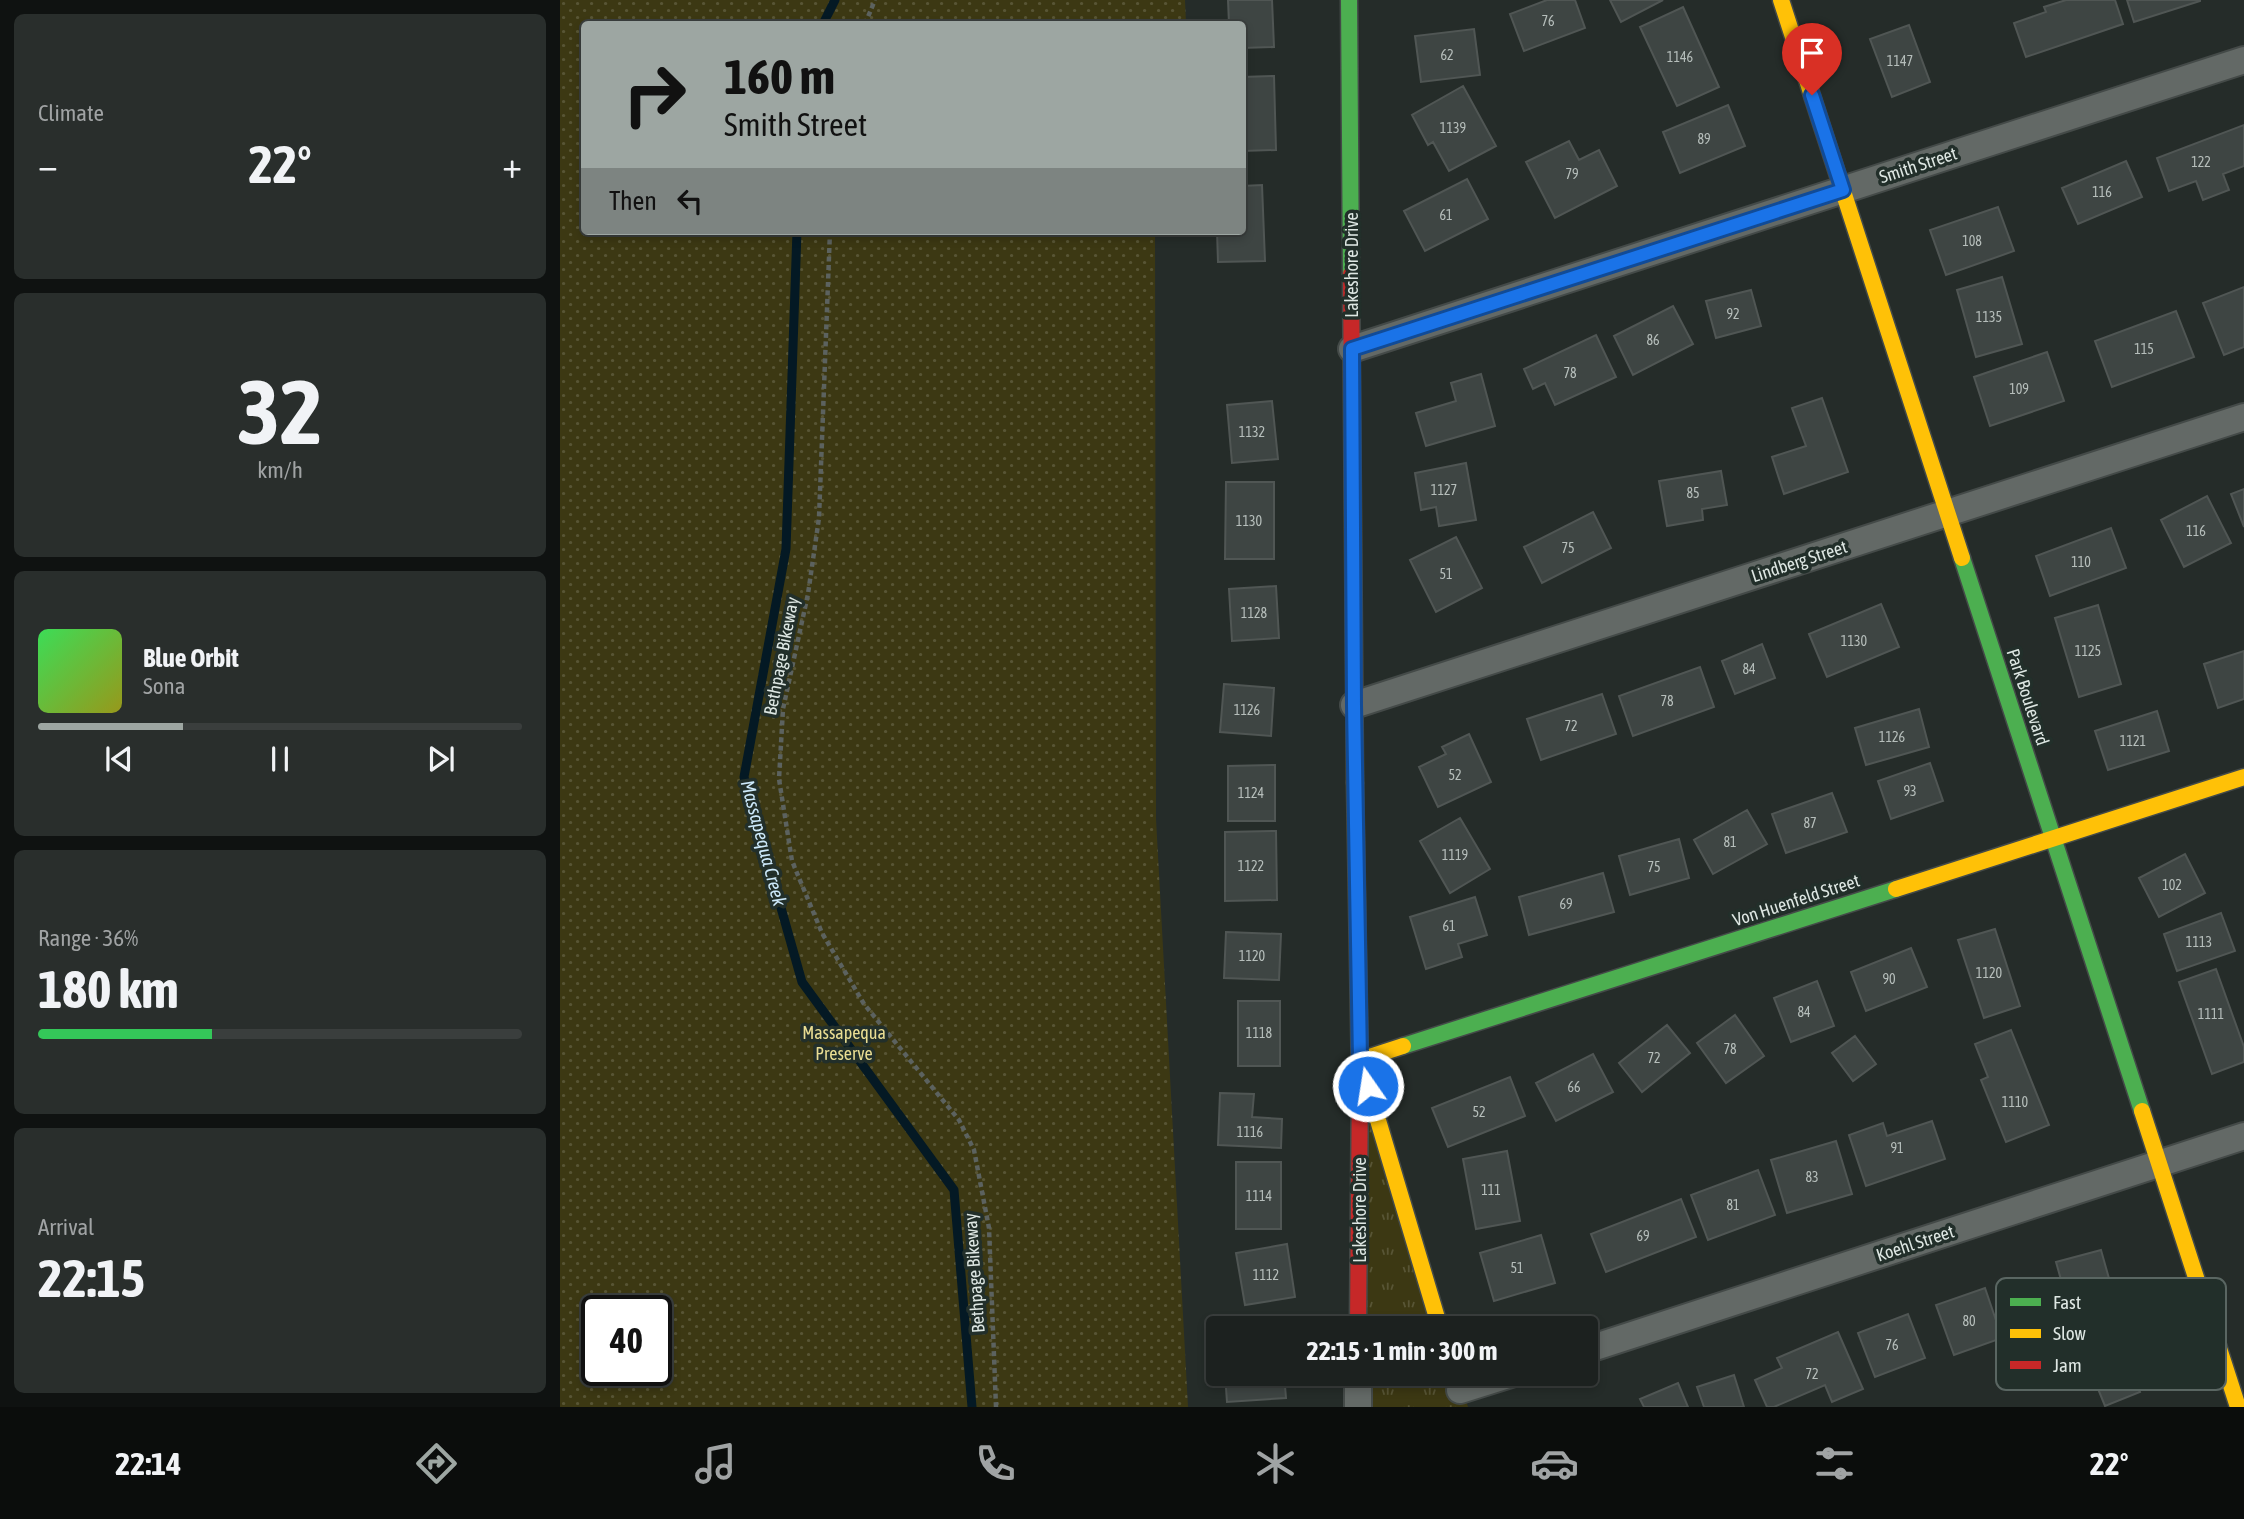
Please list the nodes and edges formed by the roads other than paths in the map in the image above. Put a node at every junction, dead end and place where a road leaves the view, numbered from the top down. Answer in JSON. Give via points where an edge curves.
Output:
{"nodes":[{"id":1,"x":1349,"y":0,"type":"edge"},
{"id":2,"x":1781,"y":0,"type":"edge"},
{"id":3,"x":2244,"y":60,"type":"edge"},
{"id":4,"x":1843,"y":190,"type":"junction"},
{"id":5,"x":1352,"y":349,"type":"junction"},
{"id":6,"x":2244,"y":417,"type":"edge"},
{"id":7,"x":1948,"y":513,"type":"junction"},
{"id":8,"x":1354,"y":705,"type":"junction"},
{"id":9,"x":2244,"y":777,"type":"edge"},
{"id":10,"x":2054,"y":839,"type":"junction"},
{"id":11,"x":1360,"y":1060,"type":"junction"},
{"id":12,"x":2244,"y":1136,"type":"edge"},
{"id":13,"x":2159,"y":1163,"type":"junction"},
{"id":14,"x":2196,"y":1278,"type":"edge"},
{"id":15,"x":1359,"y":1316,"type":"edge"},
{"id":16,"x":1436,"y":1316,"type":"edge"},
{"id":17,"x":1598,"y":1346,"type":"edge"},
{"id":18,"x":2226,"y":1370,"type":"edge"},
{"id":19,"x":1358,"y":1386,"type":"edge"},
{"id":20,"x":1358,"y":1407,"type":"edge"},
{"id":21,"x":2238,"y":1407,"type":"edge"}],
"edges":[{"from":1,"to":5,"type":"street","name":"Lakeshore Drive"},
{"from":2,"to":4,"type":"street","name":"Park Boulevard"},
{"from":3,"to":4,"type":"street","name":"Smith Street"},
{"from":4,"to":5,"type":"street","name":"Smith Street"},
{"from":4,"to":7,"type":"street","name":"Park Boulevard"},
{"from":5,"to":8,"type":"street","name":"Lakeshore Drive"},
{"from":6,"to":7,"type":"street","name":"Lindberg Street"},
{"from":7,"to":8,"type":"street","name":"Lindberg Street"},
{"from":7,"to":10,"type":"street","name":"Park Boulevard"},
{"from":8,"to":11,"type":"street","name":"Lakeshore Drive"},
{"from":9,"to":10,"type":"street","name":"Von Huenfeld Street"},
{"from":10,"to":11,"type":"street","name":"Von Huenfeld Street"},
{"from":10,"to":13,"type":"street","name":"Park Boulevard"},
{"from":11,"to":15,"type":"street","name":"Lakeshore Drive"},
{"from":11,"to":16,"type":"street"},
{"from":12,"to":13,"type":"street","name":"Koehl Street"},
{"from":13,"to":14,"type":"street","name":"Park Boulevard"},
{"from":13,"to":17,"type":"street","name":"Koehl Street"},
{"from":18,"to":21,"type":"street","name":"Park Boulevard"},
{"from":19,"to":20,"type":"street"}]}
